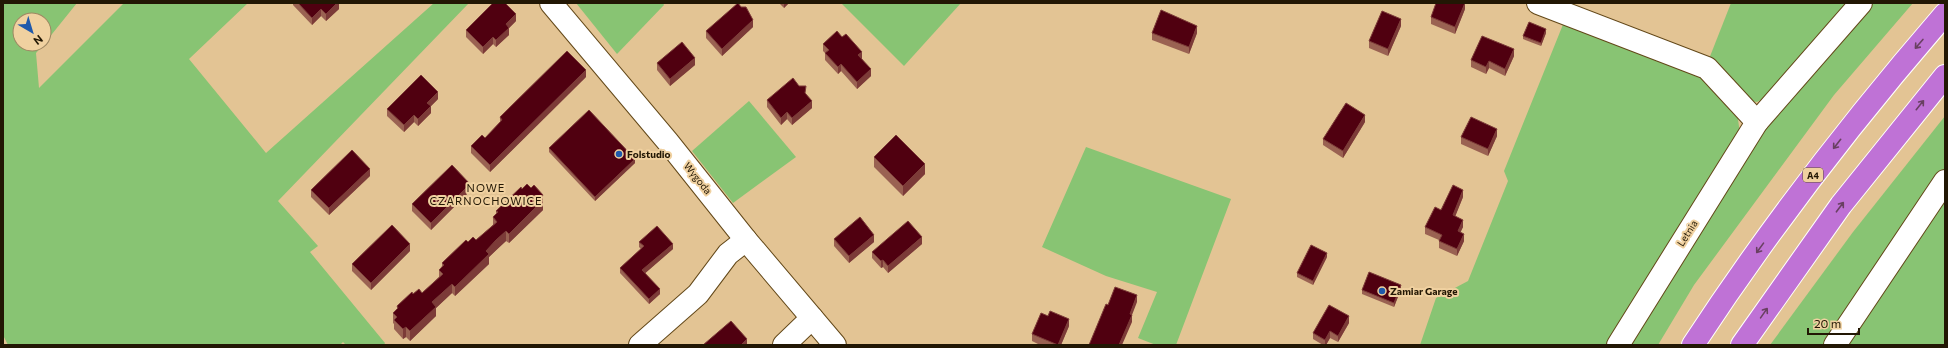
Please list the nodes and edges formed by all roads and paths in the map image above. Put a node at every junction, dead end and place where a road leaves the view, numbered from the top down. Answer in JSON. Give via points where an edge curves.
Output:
{"nodes":[{"id":1,"x":550,"y":3,"type":"edge"},
{"id":2,"x":1538,"y":3,"type":"edge"},
{"id":3,"x":1861,"y":3,"type":"edge"},
{"id":4,"x":1945,"y":14,"type":"edge"},
{"id":5,"x":1945,"y":76,"type":"edge"},
{"id":6,"x":1757,"y":122,"type":"junction"},
{"id":7,"x":1945,"y":181,"type":"edge"},
{"id":8,"x":746,"y":240,"type":"junction"},
{"id":9,"x":812,"y":318,"type":"junction"},
{"id":10,"x":640,"y":345,"type":"edge"},
{"id":11,"x":784,"y":345,"type":"edge"},
{"id":12,"x":835,"y":345,"type":"edge"},
{"id":13,"x":1618,"y":345,"type":"edge"},
{"id":14,"x":1693,"y":345,"type":"edge"},
{"id":15,"x":1742,"y":345,"type":"edge"},
{"id":16,"x":1835,"y":345,"type":"edge"}],
"edges":[{"from":1,"to":8,"type":"street","name":"Wygoda","via":[[668,142]]},
{"from":2,"to":6,"type":"street","via":[[1707,68]]},
{"from":3,"to":6,"type":"street","name":"Letnia"},
{"from":4,"to":14,"type":"highway","number":"A4","one_way":true,"via":[[1813,176]]},
{"from":15,"to":5,"type":"highway","one_way":true,"via":[[1841,204]]},
{"from":6,"to":13,"type":"street","name":"Letnia"},
{"from":7,"to":16,"type":"street"},
{"from":8,"to":9,"type":"street","name":"Wygoda"},
{"from":8,"to":10,"type":"street","via":[[728,254],[698,294]]},
{"from":9,"to":11,"type":"street"},
{"from":9,"to":12,"type":"street","name":"Wygoda"}]}
